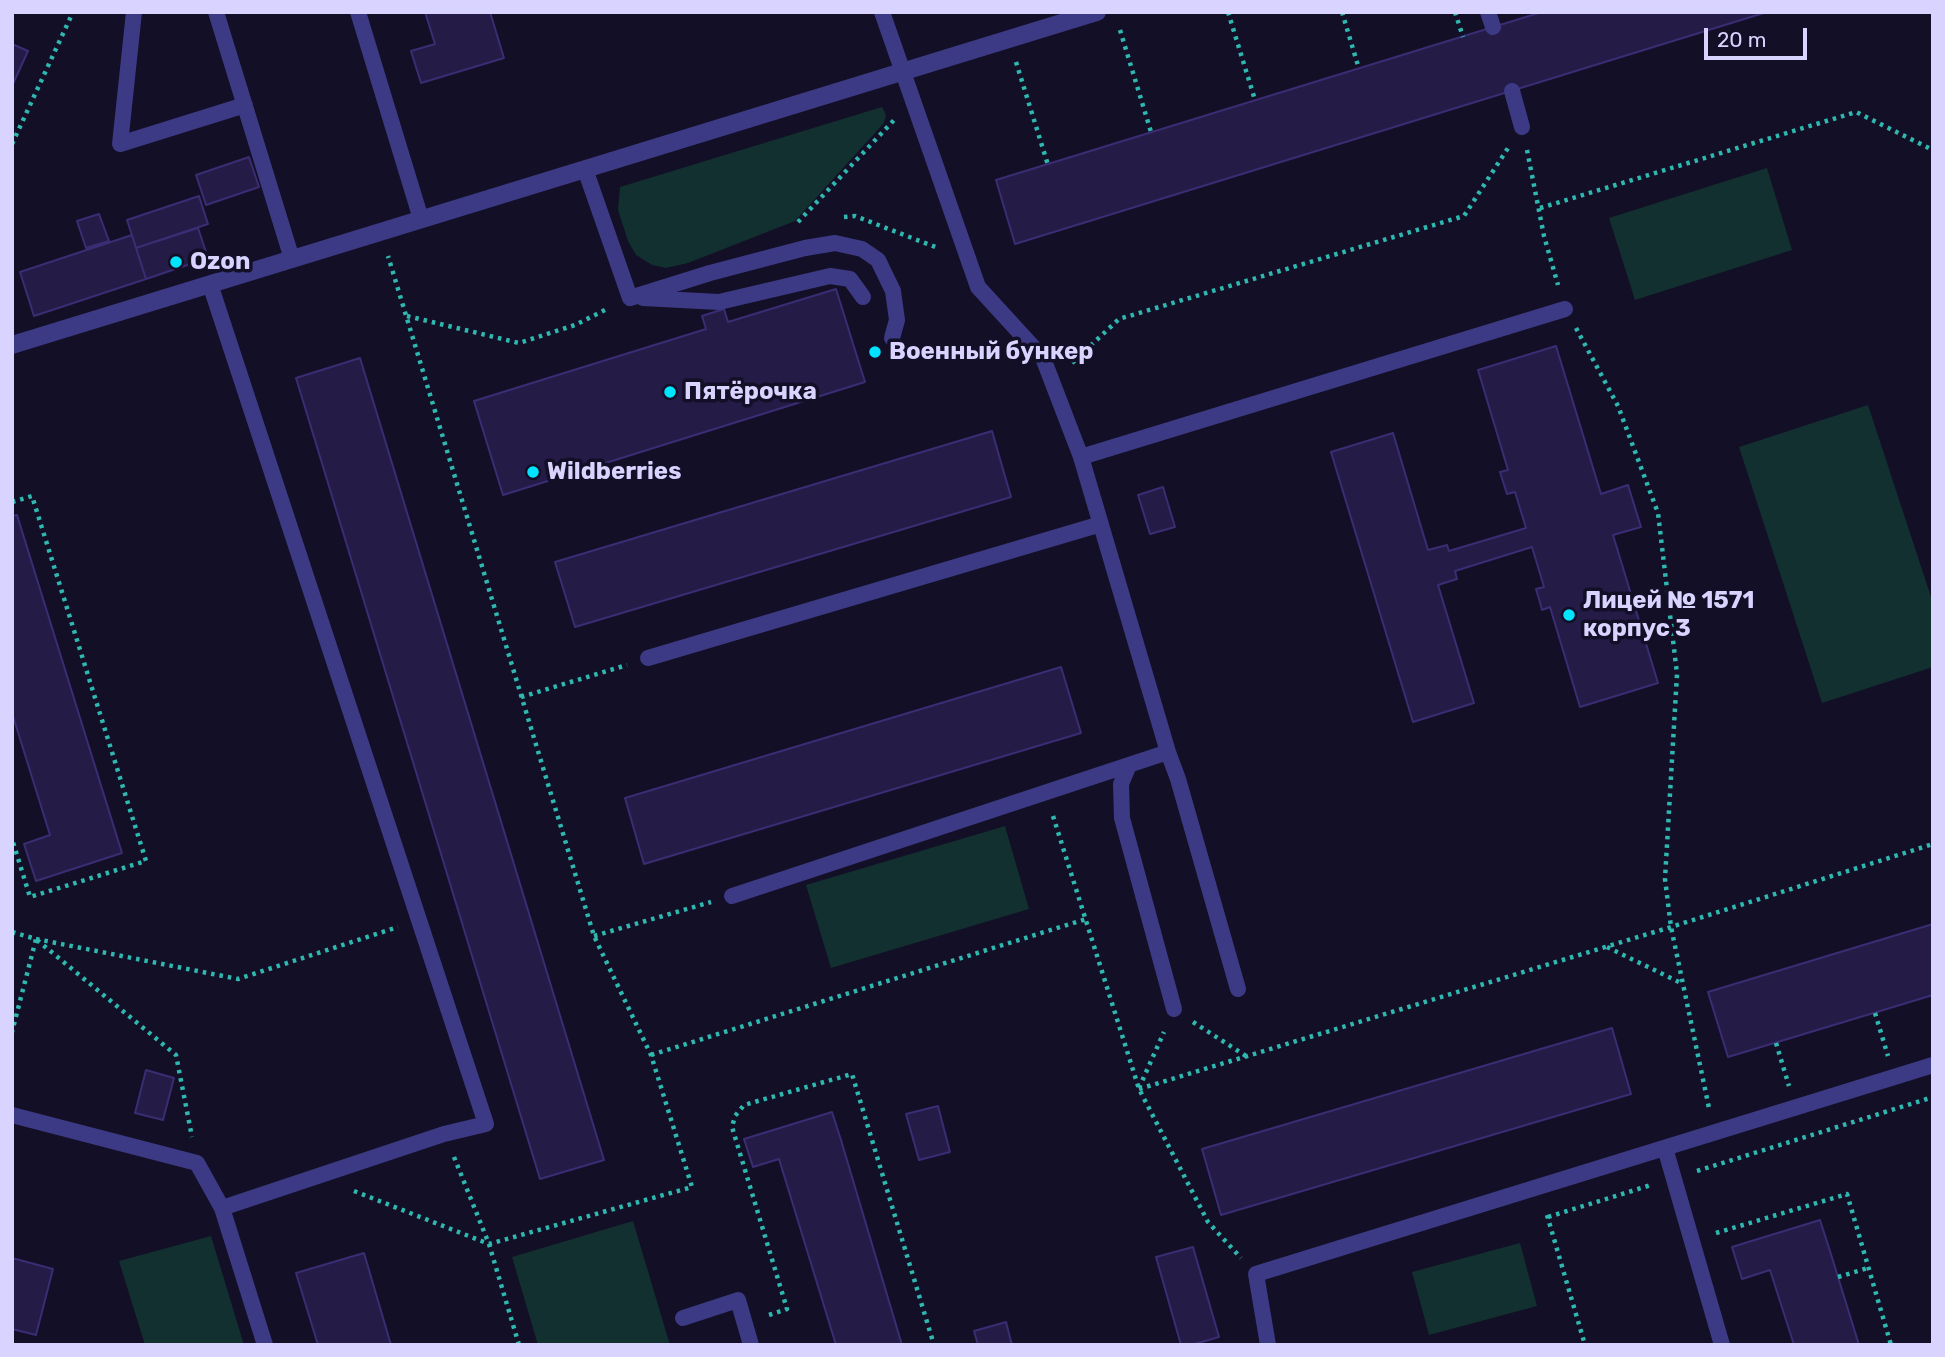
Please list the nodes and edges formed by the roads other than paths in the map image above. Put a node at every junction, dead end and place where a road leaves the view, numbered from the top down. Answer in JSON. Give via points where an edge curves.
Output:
{"nodes":[{"id":1,"x":134,"y":12,"type":"edge"},
{"id":2,"x":216,"y":12,"type":"edge"},
{"id":3,"x":358,"y":12,"type":"edge"},
{"id":4,"x":882,"y":12,"type":"edge"},
{"id":5,"x":1097,"y":12,"type":"edge"},
{"id":6,"x":901,"y":72,"type":"junction"},
{"id":7,"x":1511,"y":91,"type":"dead end"},
{"id":8,"x":245,"y":105,"type":"junction"},
{"id":9,"x":1522,"y":127,"type":"road end"},
{"id":10,"x":585,"y":169,"type":"junction"},
{"id":11,"x":421,"y":219,"type":"junction"},
{"id":12,"x":292,"y":259,"type":"junction"},
{"id":13,"x":210,"y":284,"type":"junction"},
{"id":14,"x":863,"y":297,"type":"dead end"},
{"id":15,"x":630,"y":298,"type":"junction"},
{"id":16,"x":1565,"y":309,"type":"road end"},
{"id":17,"x":892,"y":338,"type":"dead end"},
{"id":18,"x":12,"y":345,"type":"edge"},
{"id":19,"x":1081,"y":457,"type":"junction"},
{"id":20,"x":1101,"y":524,"type":"junction"},
{"id":21,"x":648,"y":658,"type":"road end"},
{"id":22,"x":1168,"y":752,"type":"junction"},
{"id":23,"x":1129,"y":765,"type":"junction"},
{"id":24,"x":732,"y":895,"type":"road end"},
{"id":25,"x":1238,"y":989,"type":"dead end"},
{"id":26,"x":1174,"y":1009,"type":"road end"},
{"id":27,"x":1933,"y":1065,"type":"edge"},
{"id":28,"x":12,"y":1115,"type":"edge"},
{"id":29,"x":1665,"y":1148,"type":"junction"},
{"id":30,"x":222,"y":1208,"type":"junction"},
{"id":31,"x":683,"y":1318,"type":"dead end"},
{"id":32,"x":265,"y":1345,"type":"edge"},
{"id":33,"x":751,"y":1345,"type":"edge"},
{"id":34,"x":1268,"y":1345,"type":"edge"},
{"id":35,"x":1722,"y":1345,"type":"edge"}],
"edges":[{"from":1,"to":8,"type":"lane","via":[[120,144]]},
{"from":2,"to":8,"type":"lane"},
{"from":3,"to":11,"type":"lane"},
{"from":4,"to":6,"type":"lane"},
{"from":5,"to":6,"type":"street"},
{"from":6,"to":10,"type":"street"},
{"from":6,"to":19,"type":"lane","via":[[978,287],[1043,358]]},
{"from":7,"to":9,"type":"lane"},
{"from":8,"to":12,"type":"lane"},
{"from":10,"to":11,"type":"street"},
{"from":10,"to":15,"type":"lane"},
{"from":11,"to":12,"type":"street"},
{"from":12,"to":13,"type":"street"},
{"from":13,"to":18,"type":"street"},
{"from":13,"to":30,"type":"lane","via":[[486,1124]]},
{"from":14,"to":15,"type":"lane","via":[[850,279],[830,276],[719,302]]},
{"from":15,"to":17,"type":"lane","via":[[835,243],[862,249],[878,260],[893,291],[897,320]]},
{"from":16,"to":19,"type":"lane"},
{"from":19,"to":20,"type":"lane"},
{"from":20,"to":21,"type":"lane"},
{"from":20,"to":22,"type":"lane"},
{"from":22,"to":23,"type":"lane"},
{"from":22,"to":25,"type":"lane"},
{"from":23,"to":24,"type":"lane"},
{"from":23,"to":26,"type":"lane","via":[[1121,784],[1122,818]]},
{"from":27,"to":29,"type":"lane"},
{"from":28,"to":30,"type":"lane","via":[[197,1163]]},
{"from":29,"to":34,"type":"lane","via":[[1256,1274]]},
{"from":29,"to":35,"type":"lane"},
{"from":30,"to":32,"type":"lane"},
{"from":31,"to":33,"type":"lane","via":[[738,1300]]}]}
